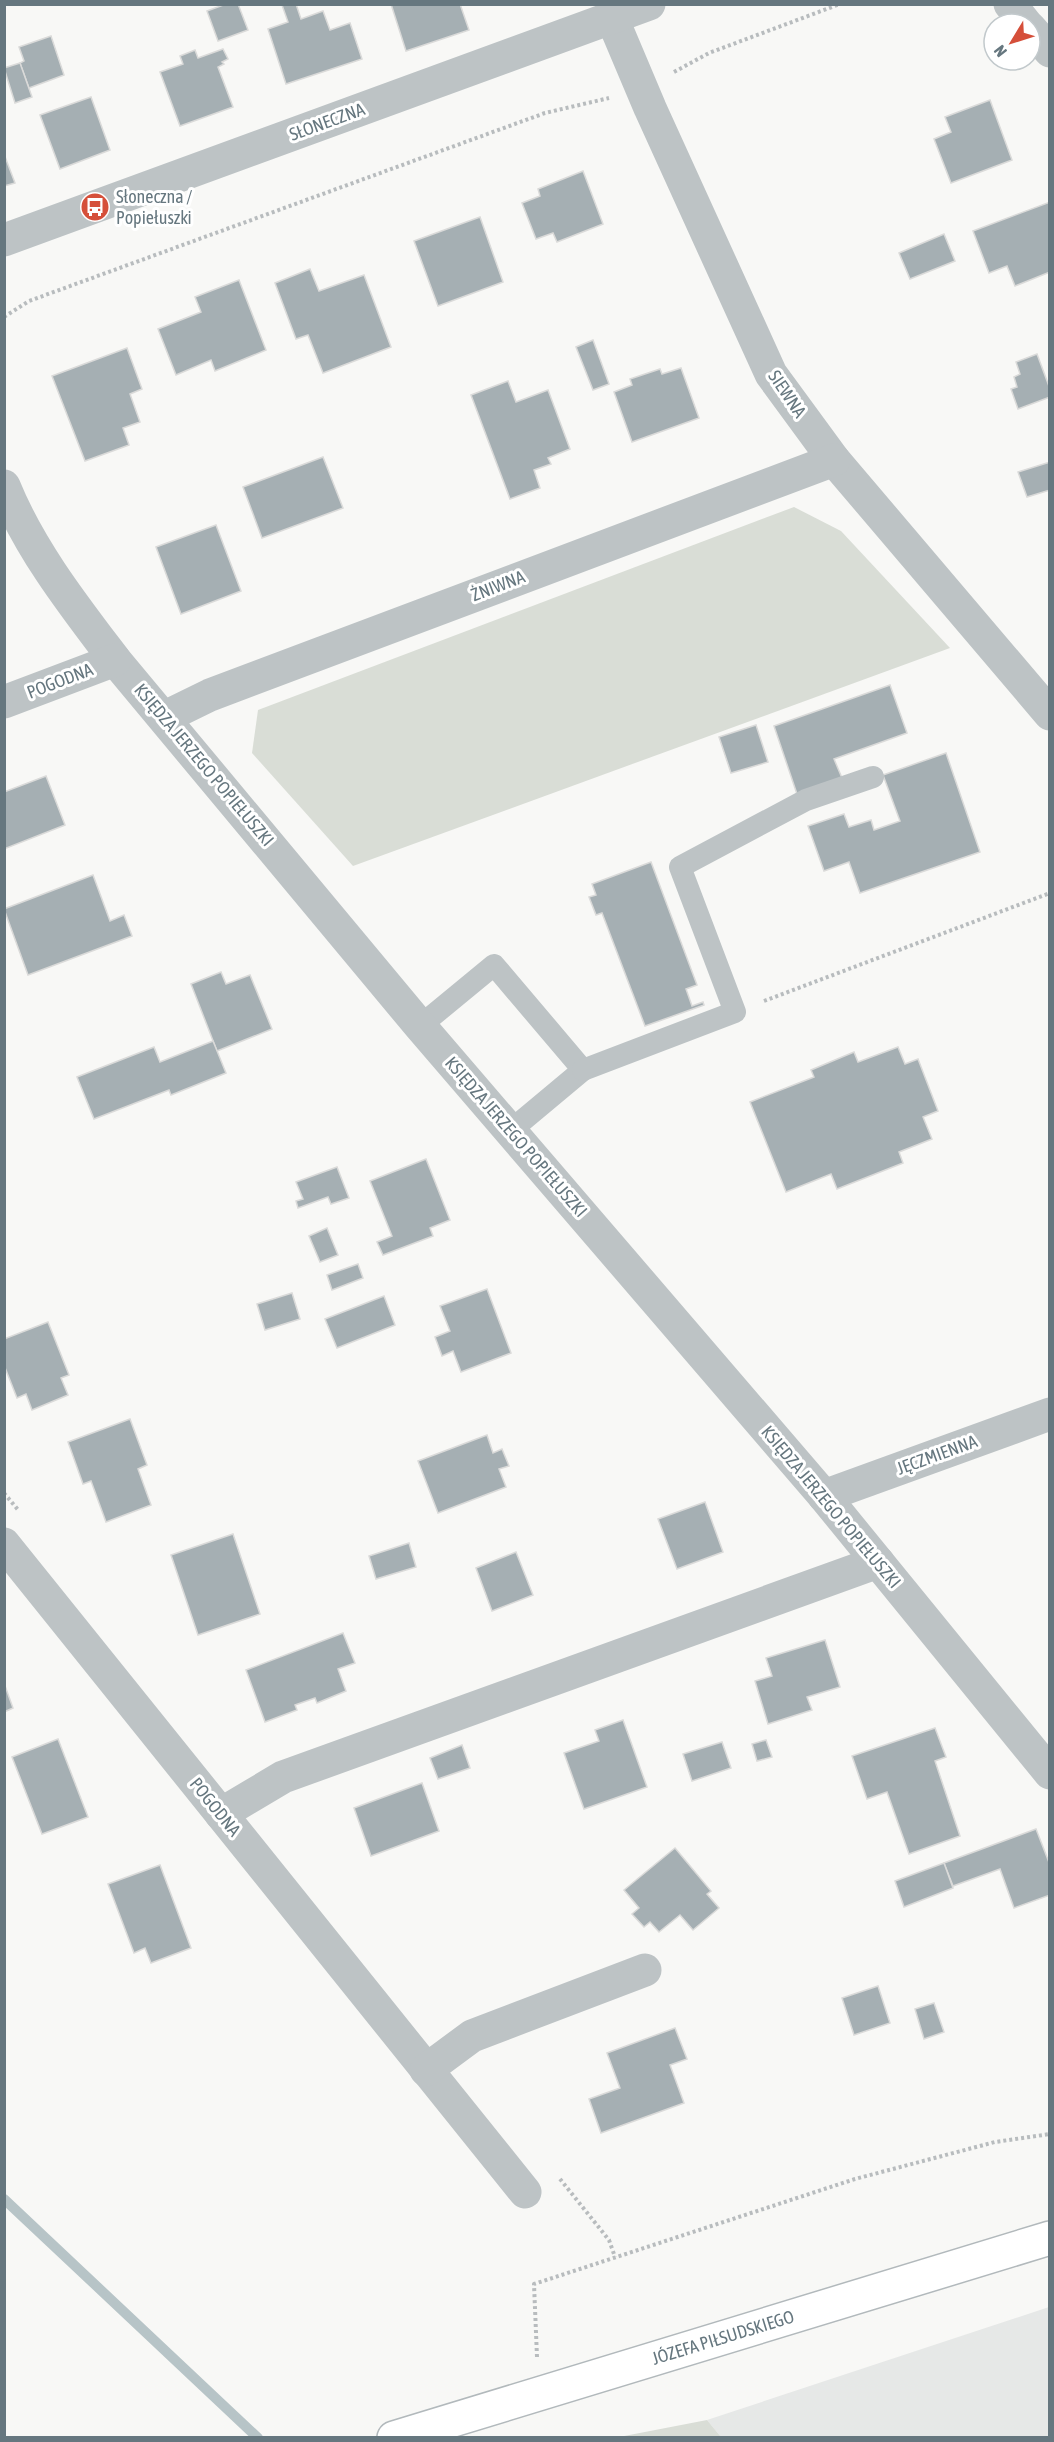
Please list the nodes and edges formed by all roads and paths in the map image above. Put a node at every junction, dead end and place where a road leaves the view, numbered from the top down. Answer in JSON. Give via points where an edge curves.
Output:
{"nodes":[{"id":1,"x":650,"y":4,"type":"edge"},
{"id":2,"x":840,"y":4,"type":"edge"},
{"id":3,"x":612,"y":18,"type":"junction"},
{"id":4,"x":672,"y":72,"type":"dead end"},
{"id":5,"x":615,"y":97,"type":"dead end"},
{"id":6,"x":4,"y":240,"type":"edge"},
{"id":7,"x":4,"y":317,"type":"edge"},
{"id":8,"x":834,"y":460,"type":"junction"},
{"id":9,"x":4,"y":486,"type":"edge"},
{"id":10,"x":116,"y":660,"type":"junction"},
{"id":11,"x":4,"y":702,"type":"edge"},
{"id":12,"x":1050,"y":714,"type":"edge"},
{"id":13,"x":165,"y":717,"type":"junction"},
{"id":14,"x":873,"y":777,"type":"dead end"},
{"id":15,"x":1050,"y":893,"type":"edge"},
{"id":16,"x":735,"y":1012,"type":"junction"},
{"id":17,"x":420,"y":1026,"type":"junction"},
{"id":18,"x":583,"y":1070,"type":"junction"},
{"id":19,"x":510,"y":1131,"type":"junction"},
{"id":20,"x":1050,"y":1414,"type":"edge"},
{"id":21,"x":824,"y":1496,"type":"junction"},
{"id":22,"x":4,"y":1544,"type":"edge"},
{"id":23,"x":878,"y":1562,"type":"junction"},
{"id":24,"x":1050,"y":1773,"type":"edge"},
{"id":25,"x":221,"y":1814,"type":"junction"},
{"id":26,"x":645,"y":1970,"type":"dead end"},
{"id":27,"x":426,"y":2070,"type":"junction"},
{"id":28,"x":1050,"y":2134,"type":"edge"},
{"id":29,"x":525,"y":2192,"type":"dead end"},
{"id":30,"x":1050,"y":2238,"type":"edge"},
{"id":31,"x":538,"y":2394,"type":"junction"},
{"id":32,"x":394,"y":2438,"type":"edge"}],
"edges":[{"from":1,"to":3,"type":"street","name":"SŁONECZNA"},
{"from":2,"to":4,"type":"path","via":[[709,52]]},
{"from":3,"to":6,"type":"street","name":"SŁONECZNA"},
{"from":3,"to":8,"type":"street","name":"SIEWNA","via":[[771,374]]},
{"from":5,"to":7,"type":"path","via":[[545,113],[29,301]]},
{"from":8,"to":12,"type":"street","name":"SIEWNA"},
{"from":8,"to":13,"type":"street","name":"ŻNIWNA","via":[[210,695]]},
{"from":9,"to":10,"type":"street","name":"KSIĘDZA JERZEGO POPIEŁUSZKI","via":[[32,542]]},
{"from":10,"to":11,"type":"street","name":"POGODNA"},
{"from":10,"to":13,"type":"street","name":"KSIĘDZA JERZEGO POPIEŁUSZKI"},
{"from":13,"to":17,"type":"street","name":"KSIĘDZA JERZEGO POPIEŁUSZKI"},
{"from":14,"to":16,"type":"lane","via":[[806,800],[680,867]]},
{"from":15,"to":16,"type":"path"},
{"from":16,"to":18,"type":"lane"},
{"from":17,"to":18,"type":"lane","via":[[494,965]]},
{"from":17,"to":19,"type":"street","name":"KSIĘDZA JERZEGO POPIEŁUSZKI"},
{"from":18,"to":19,"type":"lane"},
{"from":19,"to":21,"type":"street","name":"KSIĘDZA JERZEGO POPIEŁUSZKI"},
{"from":20,"to":21,"type":"street","name":"JĘCZMIENNA"},
{"from":21,"to":23,"type":"street","name":"KSIĘDZA JERZEGO POPIEŁUSZKI"},
{"from":22,"to":25,"type":"street","name":"POGODNA"},
{"from":23,"to":24,"type":"street","name":"KSIĘDZA JERZEGO POPIEŁUSZKI"},
{"from":23,"to":25,"type":"street","via":[[283,1777]]},
{"from":25,"to":27,"type":"street","name":"POGODNA"},
{"from":26,"to":27,"type":"street","via":[[472,2036]]},
{"from":27,"to":29,"type":"street","name":"POGODNA"},
{"from":28,"to":31,"type":"path","via":[[995,2142],[855,2179],[534,2284]]},
{"from":30,"to":31,"type":"main road","name":"JÓZEFA PIŁSUDSKIEGO"},
{"from":31,"to":32,"type":"main road","name":"JÓZEFA PIŁSUDSKIEGO"}]}
